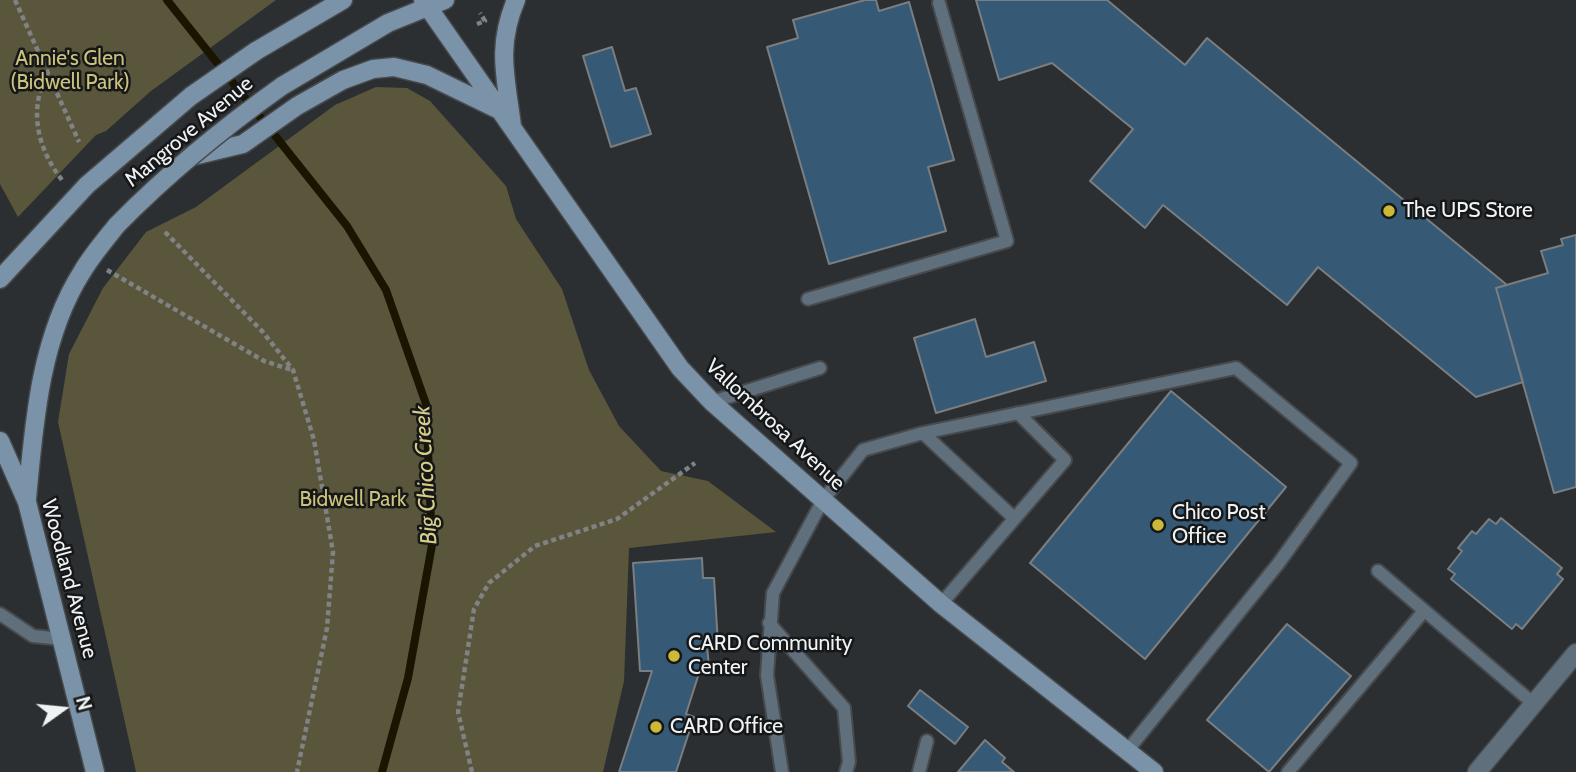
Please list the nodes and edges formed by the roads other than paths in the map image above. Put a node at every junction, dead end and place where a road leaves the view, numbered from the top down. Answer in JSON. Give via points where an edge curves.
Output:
{"nodes":[{"id":1,"x":316,"y":0,"type":"edge"},
{"id":2,"x":343,"y":0,"type":"edge"},
{"id":3,"x":445,"y":0,"type":"edge"},
{"id":4,"x":516,"y":0,"type":"edge"},
{"id":5,"x":939,"y":3,"type":"dead end"},
{"id":6,"x":425,"y":4,"type":"edge"},
{"id":7,"x":307,"y":19,"type":"junction"},
{"id":8,"x":499,"y":110,"type":"junction"},
{"id":9,"x":512,"y":126,"type":"junction"},
{"id":10,"x":189,"y":157,"type":"junction"},
{"id":11,"x":0,"y":279,"type":"edge"},
{"id":12,"x":808,"y":299,"type":"dead end"},
{"id":13,"x":820,"y":368,"type":"dead end"},
{"id":14,"x":712,"y":402,"type":"junction"},
{"id":15,"x":1018,"y":414,"type":"junction"},
{"id":16,"x":923,"y":433,"type":"junction"},
{"id":17,"x":0,"y":441,"type":"edge"},
{"id":18,"x":823,"y":500,"type":"junction"},
{"id":19,"x":27,"y":502,"type":"junction"},
{"id":20,"x":1014,"y":518,"type":"junction"},
{"id":21,"x":1378,"y":571,"type":"dead end"},
{"id":22,"x":941,"y":604,"type":"junction"},
{"id":23,"x":1424,"y":611,"type":"junction"},
{"id":24,"x":0,"y":614,"type":"edge"},
{"id":25,"x":769,"y":623,"type":"junction"},
{"id":26,"x":61,"y":639,"type":"junction"},
{"id":27,"x":1576,"y":653,"type":"edge"},
{"id":28,"x":1534,"y":704,"type":"junction"},
{"id":29,"x":927,"y":741,"type":"dead end"},
{"id":30,"x":1127,"y":751,"type":"junction"},
{"id":31,"x":1148,"y":770,"type":"edge"},
{"id":32,"x":95,"y":772,"type":"edge"},
{"id":33,"x":782,"y":772,"type":"edge"},
{"id":34,"x":846,"y":772,"type":"edge"},
{"id":35,"x":919,"y":772,"type":"edge"},
{"id":36,"x":1288,"y":772,"type":"edge"},
{"id":37,"x":1477,"y":772,"type":"edge"}],
"edges":[{"from":1,"to":7,"type":"street"},
{"from":2,"to":7,"type":"street","name":"Mangrove Avenue"},
{"from":3,"to":6,"type":"street","name":"Mangrove Avenue"},
{"from":4,"to":9,"type":"street","via":[[505,26],[502,50]]},
{"from":5,"to":12,"type":"lane","via":[[1007,241]]},
{"from":6,"to":8,"type":"street","name":"Vallombrosa Avenue"},
{"from":6,"to":10,"type":"street","name":"Mangrove Avenue","bridge":true,"via":[[282,86]]},
{"from":7,"to":11,"type":"street","name":"Mangrove Avenue","bridge":true,"via":[[191,96],[81,191]]},
{"from":8,"to":9,"type":"street","name":"Vallombrosa Avenue"},
{"from":8,"to":10,"type":"street","via":[[426,75],[394,67],[373,69],[343,80],[243,144]]},
{"from":9,"to":14,"type":"street","name":"Vallombrosa Avenue","via":[[680,368]]},
{"from":10,"to":19,"type":"street","name":"Mangrove Avenue","bridge":true,"via":[[117,225],[80,273],[61,314],[42,380]]},
{"from":13,"to":14,"type":"lane"},
{"from":14,"to":18,"type":"street","name":"Vallombrosa Avenue"},
{"from":15,"to":16,"type":"lane"},
{"from":15,"to":20,"type":"lane","via":[[1066,460]]},
{"from":15,"to":30,"type":"lane","via":[[1236,368],[1351,463],[1278,564]]},
{"from":16,"to":18,"type":"lane","via":[[863,450]]},
{"from":16,"to":20,"type":"lane"},
{"from":17,"to":19,"type":"street","name":"Woodland Avenue"},
{"from":18,"to":22,"type":"street","name":"Vallombrosa Avenue"},
{"from":18,"to":25,"type":"lane","via":[[773,593]]},
{"from":19,"to":26,"type":"street","name":"Woodland Avenue"},
{"from":20,"to":22,"type":"lane"},
{"from":21,"to":23,"type":"lane"},
{"from":22,"to":30,"type":"street","name":"Vallombrosa Avenue"},
{"from":23,"to":28,"type":"lane"},
{"from":23,"to":36,"type":"lane"},
{"from":24,"to":26,"type":"lane","via":[[33,636]]},
{"from":25,"to":33,"type":"lane","via":[[767,675]]},
{"from":25,"to":34,"type":"lane","via":[[844,708]]},
{"from":26,"to":32,"type":"street","name":"Woodland Avenue"},
{"from":27,"to":28,"type":"street"},
{"from":28,"to":37,"type":"street"},
{"from":29,"to":35,"type":"lane"},
{"from":30,"to":31,"type":"street","name":"Vallombrosa Avenue"}]}
